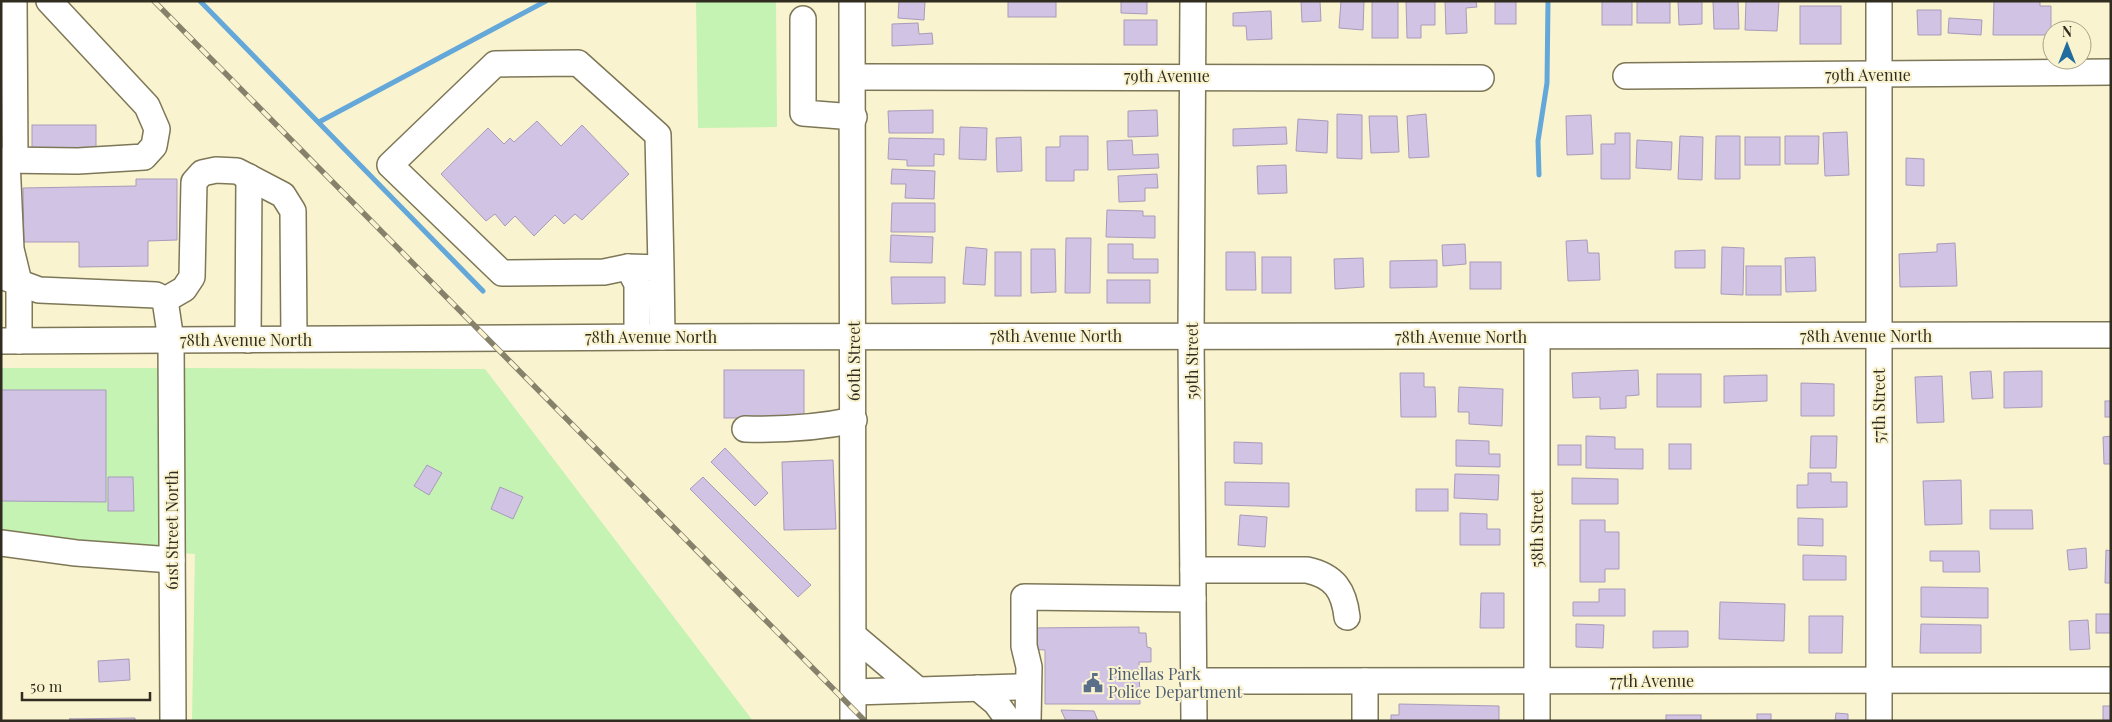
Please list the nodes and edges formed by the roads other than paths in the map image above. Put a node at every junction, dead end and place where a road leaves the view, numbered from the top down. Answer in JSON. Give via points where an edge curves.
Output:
{"nodes":[{"id":1,"x":14,"y":1,"type":"edge"},
{"id":2,"x":50,"y":1,"type":"edge"},
{"id":3,"x":852,"y":1,"type":"edge"},
{"id":4,"x":1193,"y":1,"type":"edge"},
{"id":5,"x":1879,"y":1,"type":"edge"},
{"id":6,"x":803,"y":19,"type":"dead end"},
{"id":7,"x":2111,"y":72,"type":"edge"},
{"id":8,"x":1879,"y":75,"type":"junction"},
{"id":9,"x":1193,"y":76,"type":"junction"},
{"id":10,"x":1626,"y":76,"type":"dead end"},
{"id":11,"x":854,"y":77,"type":"junction"},
{"id":12,"x":1481,"y":78,"type":"dead end"},
{"id":13,"x":854,"y":117,"type":"junction"},
{"id":14,"x":8,"y":160,"type":"edge"},
{"id":15,"x":249,"y":177,"type":"junction"},
{"id":16,"x":628,"y":267,"type":"junction"},
{"id":17,"x":661,"y":268,"type":"junction"},
{"id":18,"x":10,"y":279,"type":"edge"},
{"id":19,"x":165,"y":300,"type":"junction"},
{"id":20,"x":2111,"y":335,"type":"edge"},
{"id":21,"x":1191,"y":336,"type":"junction"},
{"id":22,"x":1879,"y":336,"type":"junction"},
{"id":23,"x":637,"y":337,"type":"junction"},
{"id":24,"x":662,"y":337,"type":"junction"},
{"id":25,"x":854,"y":337,"type":"junction"},
{"id":26,"x":1537,"y":337,"type":"junction"},
{"id":27,"x":294,"y":339,"type":"junction"},
{"id":28,"x":171,"y":340,"type":"junction"},
{"id":29,"x":248,"y":340,"type":"junction"},
{"id":30,"x":10,"y":341,"type":"edge"},
{"id":31,"x":854,"y":420,"type":"junction"},
{"id":32,"x":745,"y":429,"type":"dead end"},
{"id":33,"x":1,"y":543,"type":"edge"},
{"id":34,"x":172,"y":560,"type":"junction"},
{"id":35,"x":1193,"y":570,"type":"junction"},
{"id":36,"x":1193,"y":599,"type":"junction"},
{"id":37,"x":1347,"y":617,"type":"dead end"},
{"id":38,"x":854,"y":636,"type":"junction"},
{"id":39,"x":1879,"y":680,"type":"junction"},
{"id":40,"x":2111,"y":680,"type":"edge"},
{"id":41,"x":1365,"y":681,"type":"junction"},
{"id":42,"x":1537,"y":681,"type":"junction"},
{"id":43,"x":1193,"y":682,"type":"junction"},
{"id":44,"x":1016,"y":687,"type":"dead end"},
{"id":45,"x":978,"y":688,"type":"junction"},
{"id":46,"x":918,"y":690,"type":"junction"},
{"id":47,"x":854,"y":692,"type":"junction"},
{"id":48,"x":173,"y":721,"type":"edge"},
{"id":49,"x":853,"y":721,"type":"edge"},
{"id":50,"x":1009,"y":721,"type":"edge"},
{"id":51,"x":1028,"y":721,"type":"edge"},
{"id":52,"x":1194,"y":721,"type":"edge"},
{"id":53,"x":1365,"y":721,"type":"edge"},
{"id":54,"x":1538,"y":721,"type":"edge"},
{"id":55,"x":1879,"y":721,"type":"edge"}],
"edges":[{"from":1,"to":14,"type":"street"},
{"from":2,"to":14,"type":"street","via":[[147,106],[157,129],[154,146],[144,156],[78,161]]},
{"from":3,"to":11,"type":"street","name":"60th Street"},
{"from":4,"to":9,"type":"street","name":"59th Street"},
{"from":5,"to":8,"type":"street","name":"57th Street"},
{"from":6,"to":13,"type":"street","via":[[803,113]]},
{"from":7,"to":8,"type":"street","name":"79th Avenue"},
{"from":8,"to":10,"type":"street","name":"79th Avenue"},
{"from":8,"to":22,"type":"street","name":"57th Street"},
{"from":9,"to":11,"type":"street","name":"79th Avenue"},
{"from":9,"to":12,"type":"street","name":"79th Avenue"},
{"from":9,"to":21,"type":"street","name":"59th Street"},
{"from":11,"to":13,"type":"street","name":"60th Street"},
{"from":13,"to":25,"type":"street","name":"60th Street"},
{"from":14,"to":18,"type":"street"},
{"from":15,"to":19,"type":"street","via":[[237,171],[216,170],[202,173],[194,182],[192,277],[184,290]]},
{"from":15,"to":27,"type":"street","via":[[283,196],[293,211]]},
{"from":15,"to":29,"type":"street"},
{"from":16,"to":17,"type":"street"},
{"from":16,"to":17,"type":"street","via":[[604,272],[502,273],[390,165],[495,64],[578,63],[658,135]]},
{"from":16,"to":23,"type":"street","via":[[637,284]]},
{"from":17,"to":24,"type":"street"},
{"from":18,"to":19,"type":"street","via":[[39,290],[156,294]]},
{"from":18,"to":30,"type":"street"},
{"from":19,"to":28,"type":"street","name":"61st Street North"},
{"from":20,"to":22,"type":"street","name":"78th Avenue North"},
{"from":21,"to":25,"type":"street","name":"78th Avenue North"},
{"from":21,"to":26,"type":"street","name":"78th Avenue North"},
{"from":21,"to":35,"type":"street","name":"59th Street"},
{"from":22,"to":26,"type":"street","name":"78th Avenue North"},
{"from":22,"to":39,"type":"street","name":"57th Street"},
{"from":23,"to":24,"type":"street","name":"78th Avenue North"},
{"from":23,"to":27,"type":"street","name":"78th Avenue North"},
{"from":24,"to":25,"type":"street","name":"78th Avenue North"},
{"from":25,"to":31,"type":"street","name":"60th Street"},
{"from":26,"to":42,"type":"street","name":"58th Street"},
{"from":27,"to":29,"type":"street","name":"78th Avenue North"},
{"from":28,"to":29,"type":"street","name":"78th Avenue North"},
{"from":28,"to":30,"type":"street","name":"78th Avenue North"},
{"from":28,"to":34,"type":"street","name":"61st Street North"},
{"from":31,"to":32,"type":"street","via":[[787,430]]},
{"from":31,"to":38,"type":"street","name":"60th Street"},
{"from":33,"to":34,"type":"street","via":[[85,554]]},
{"from":34,"to":48,"type":"street","name":"61st Street North"},
{"from":35,"to":36,"type":"street","name":"59th Street"},
{"from":35,"to":37,"type":"street","via":[[1307,570],[1322,573],[1336,585],[1345,602]]},
{"from":36,"to":43,"type":"street","name":"59th Street"},
{"from":36,"to":51,"type":"street","via":[[1024,597],[1024,646],[1029,667]]},
{"from":38,"to":46,"type":"street"},
{"from":38,"to":47,"type":"street","name":"60th Street"},
{"from":39,"to":40,"type":"street","name":"77th Avenue"},
{"from":39,"to":42,"type":"street","name":"77th Avenue"},
{"from":39,"to":55,"type":"street","name":"57th Street"},
{"from":41,"to":42,"type":"street","name":"77th Avenue"},
{"from":41,"to":43,"type":"street","name":"77th Avenue"},
{"from":41,"to":53,"type":"street"},
{"from":42,"to":54,"type":"street","name":"58th Street"},
{"from":43,"to":52,"type":"street","name":"59th Street"},
{"from":44,"to":45,"type":"street"},
{"from":45,"to":46,"type":"street"},
{"from":45,"to":50,"type":"street","via":[[996,703]]},
{"from":46,"to":47,"type":"street"},
{"from":47,"to":49,"type":"street","name":"60th Street"}]}
